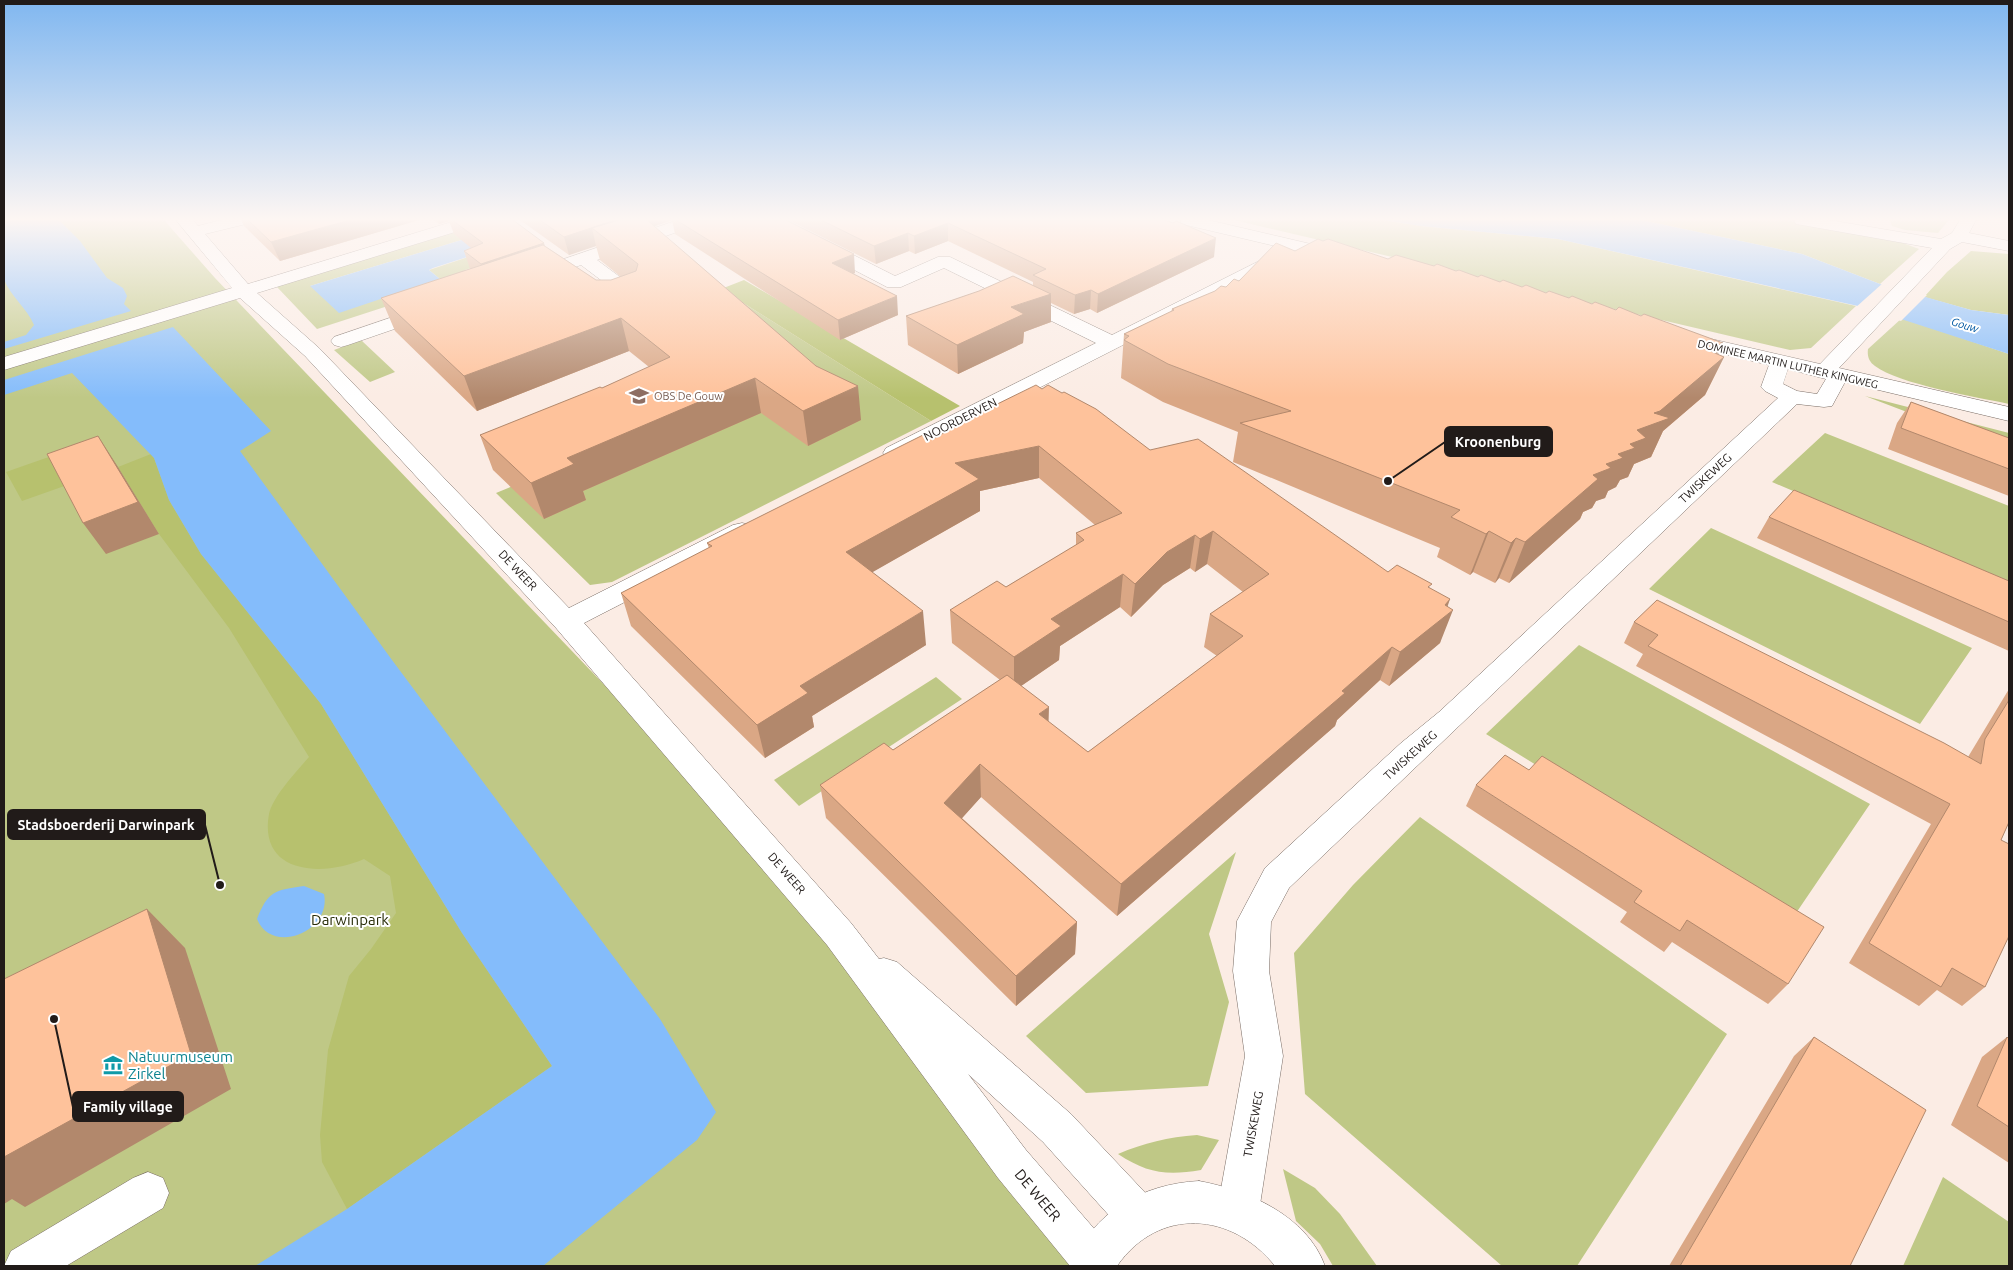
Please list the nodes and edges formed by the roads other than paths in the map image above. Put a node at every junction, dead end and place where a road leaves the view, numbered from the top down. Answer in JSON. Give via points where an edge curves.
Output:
{"nodes":[{"id":1,"x":234,"y":279,"type":"edge"},
{"id":2,"x":279,"y":279,"type":"edge"},
{"id":3,"x":597,"y":279,"type":"edge"},
{"id":4,"x":887,"y":279,"type":"edge"},
{"id":5,"x":902,"y":279,"type":"edge"},
{"id":6,"x":982,"y":279,"type":"edge"},
{"id":7,"x":1237,"y":279,"type":"edge"},
{"id":8,"x":1914,"y":279,"type":"edge"},
{"id":9,"x":243,"y":290,"type":"junction"},
{"id":10,"x":443,"y":306,"type":"edge"},
{"id":11,"x":612,"y":307,"type":"edge"},
{"id":12,"x":1665,"y":335,"type":"edge"},
{"id":13,"x":341,"y":341,"type":"dead end"},
{"id":14,"x":1111,"y":342,"type":"junction"},
{"id":15,"x":1780,"y":362,"type":"junction"},
{"id":16,"x":4,"y":364,"type":"edge"},
{"id":17,"x":1831,"y":374,"type":"junction"},
{"id":18,"x":1792,"y":397,"type":"junction"},
{"id":19,"x":2009,"y":414,"type":"edge"},
{"id":20,"x":875,"y":463,"type":"edge"},
{"id":21,"x":760,"y":522,"type":"edge"},
{"id":22,"x":566,"y":621,"type":"junction"},
{"id":23,"x":839,"y":934,"type":"junction"},
{"id":24,"x":148,"y":1193,"type":"dead end"},
{"id":25,"x":1238,"y":1211,"type":"junction"},
{"id":26,"x":1138,"y":1216,"type":"junction"},
{"id":27,"x":1095,"y":1264,"type":"edge"},
{"id":28,"x":26,"y":1266,"type":"edge"},
{"id":29,"x":1302,"y":1266,"type":"edge"}],
"edges":[{"from":1,"to":9,"type":"street","name":"DE WEER"},
{"from":2,"to":9,"type":"street"},
{"from":3,"to":11,"type":"street","via":[[636,298]]},
{"from":4,"to":5,"type":"street","via":[[894,283]]},
{"from":6,"to":14,"type":"street"},
{"from":7,"to":14,"type":"street","name":"NOORDERVEN"},
{"from":8,"to":17,"type":"street","via":[[1862,329]]},
{"from":9,"to":16,"type":"street"},
{"from":9,"to":22,"type":"street","name":"DE WEER","via":[[312,352]]},
{"from":10,"to":13,"type":"street"},
{"from":12,"to":15,"type":"street","name":"DOMINEE MARTIN LUTHER KINGWEG"},
{"from":14,"to":20,"type":"street","name":"NOORDERVEN"},
{"from":15,"to":17,"type":"street","name":"DOMINEE MARTIN LUTHER KINGWEG"},
{"from":15,"to":18,"type":"street","via":[[1772,387]]},
{"from":17,"to":18,"type":"street","via":[[1824,401]]},
{"from":17,"to":19,"type":"street","name":"DOMINEE MARTIN LUTHER KINGWEG"},
{"from":18,"to":25,"type":"street","name":"TWISKEWEG","via":[[1277,878],[1254,921],[1251,971],[1264,1056]]},
{"from":21,"to":22,"type":"street"},
{"from":22,"to":23,"type":"street","name":"DE WEER"},
{"from":23,"to":26,"type":"street","name":"DE WEER","via":[[1057,1128]]},
{"from":23,"to":27,"type":"street","name":"DE WEER","via":[[1012,1164]]},
{"from":24,"to":28,"type":"street"},
{"from":25,"to":26,"type":"street","via":[[1195,1201],[1155,1207]]},
{"from":25,"to":29,"type":"street","via":[[1277,1236]]},
{"from":26,"to":27,"type":"street","via":[[1107,1244]]}]}
